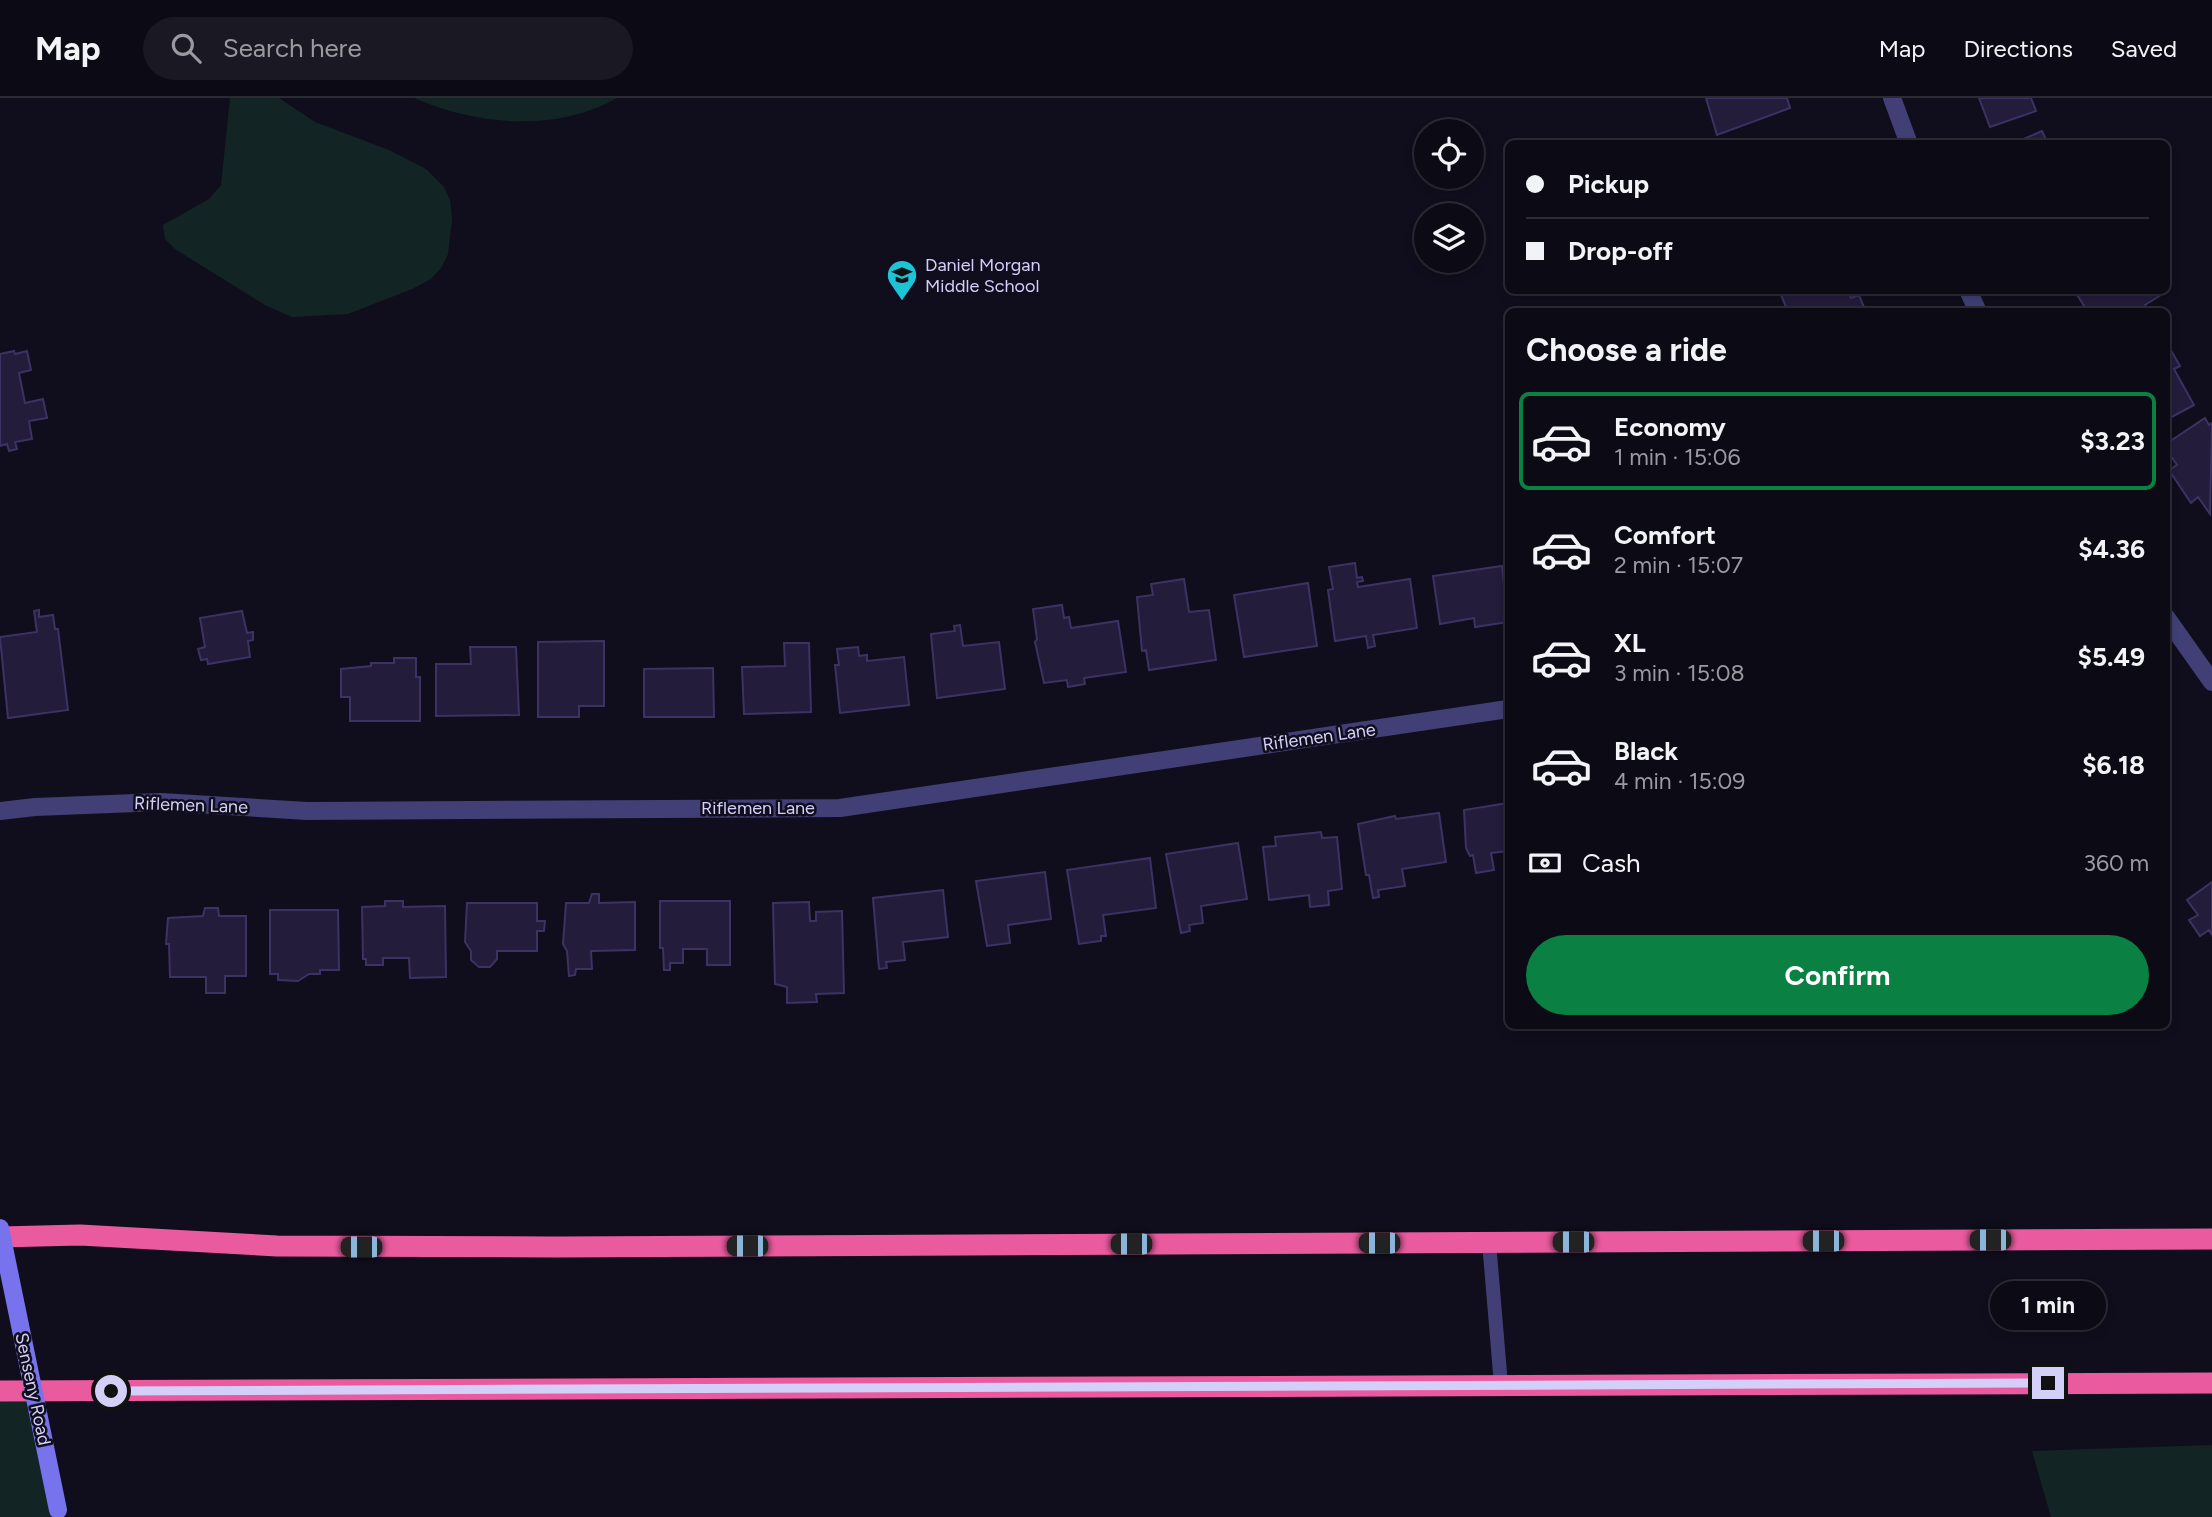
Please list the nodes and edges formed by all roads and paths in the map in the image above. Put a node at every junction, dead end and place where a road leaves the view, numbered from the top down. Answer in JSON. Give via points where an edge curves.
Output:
{"nodes":[{"id":1,"x":1892,"y":98,"type":"edge"},
{"id":2,"x":1908,"y":140,"type":"edge"},
{"id":3,"x":2170,"y":623,"type":"edge"},
{"id":4,"x":2212,"y":682,"type":"edge"},
{"id":5,"x":1505,"y":709,"type":"edge"},
{"id":6,"x":0,"y":811,"type":"edge"},
{"id":7,"x":0,"y":1228,"type":"edge"},
{"id":8,"x":0,"y":1237,"type":"edge"},
{"id":9,"x":2212,"y":1239,"type":"edge"},
{"id":10,"x":1489,"y":1242,"type":"junction"},
{"id":11,"x":2212,"y":1383,"type":"edge"},
{"id":12,"x":1501,"y":1385,"type":"junction"},
{"id":13,"x":0,"y":1391,"type":"edge"},
{"id":14,"x":58,"y":1510,"type":"dead end"}],
"edges":[{"from":1,"to":2,"type":"street"},
{"from":3,"to":4,"type":"street"},
{"from":5,"to":6,"type":"street","name":"Riflemen Lane","via":[[840,808],[307,811],[161,802]]},
{"from":7,"to":14,"type":"main road","name":"Senseny Road","bridge":true},
{"from":8,"to":10,"type":"highway","via":[[80,1236],[277,1247]]},
{"from":9,"to":10,"type":"highway"},
{"from":10,"to":12,"type":"lane"},
{"from":11,"to":12,"type":"highway"},
{"from":12,"to":13,"type":"highway"}]}
